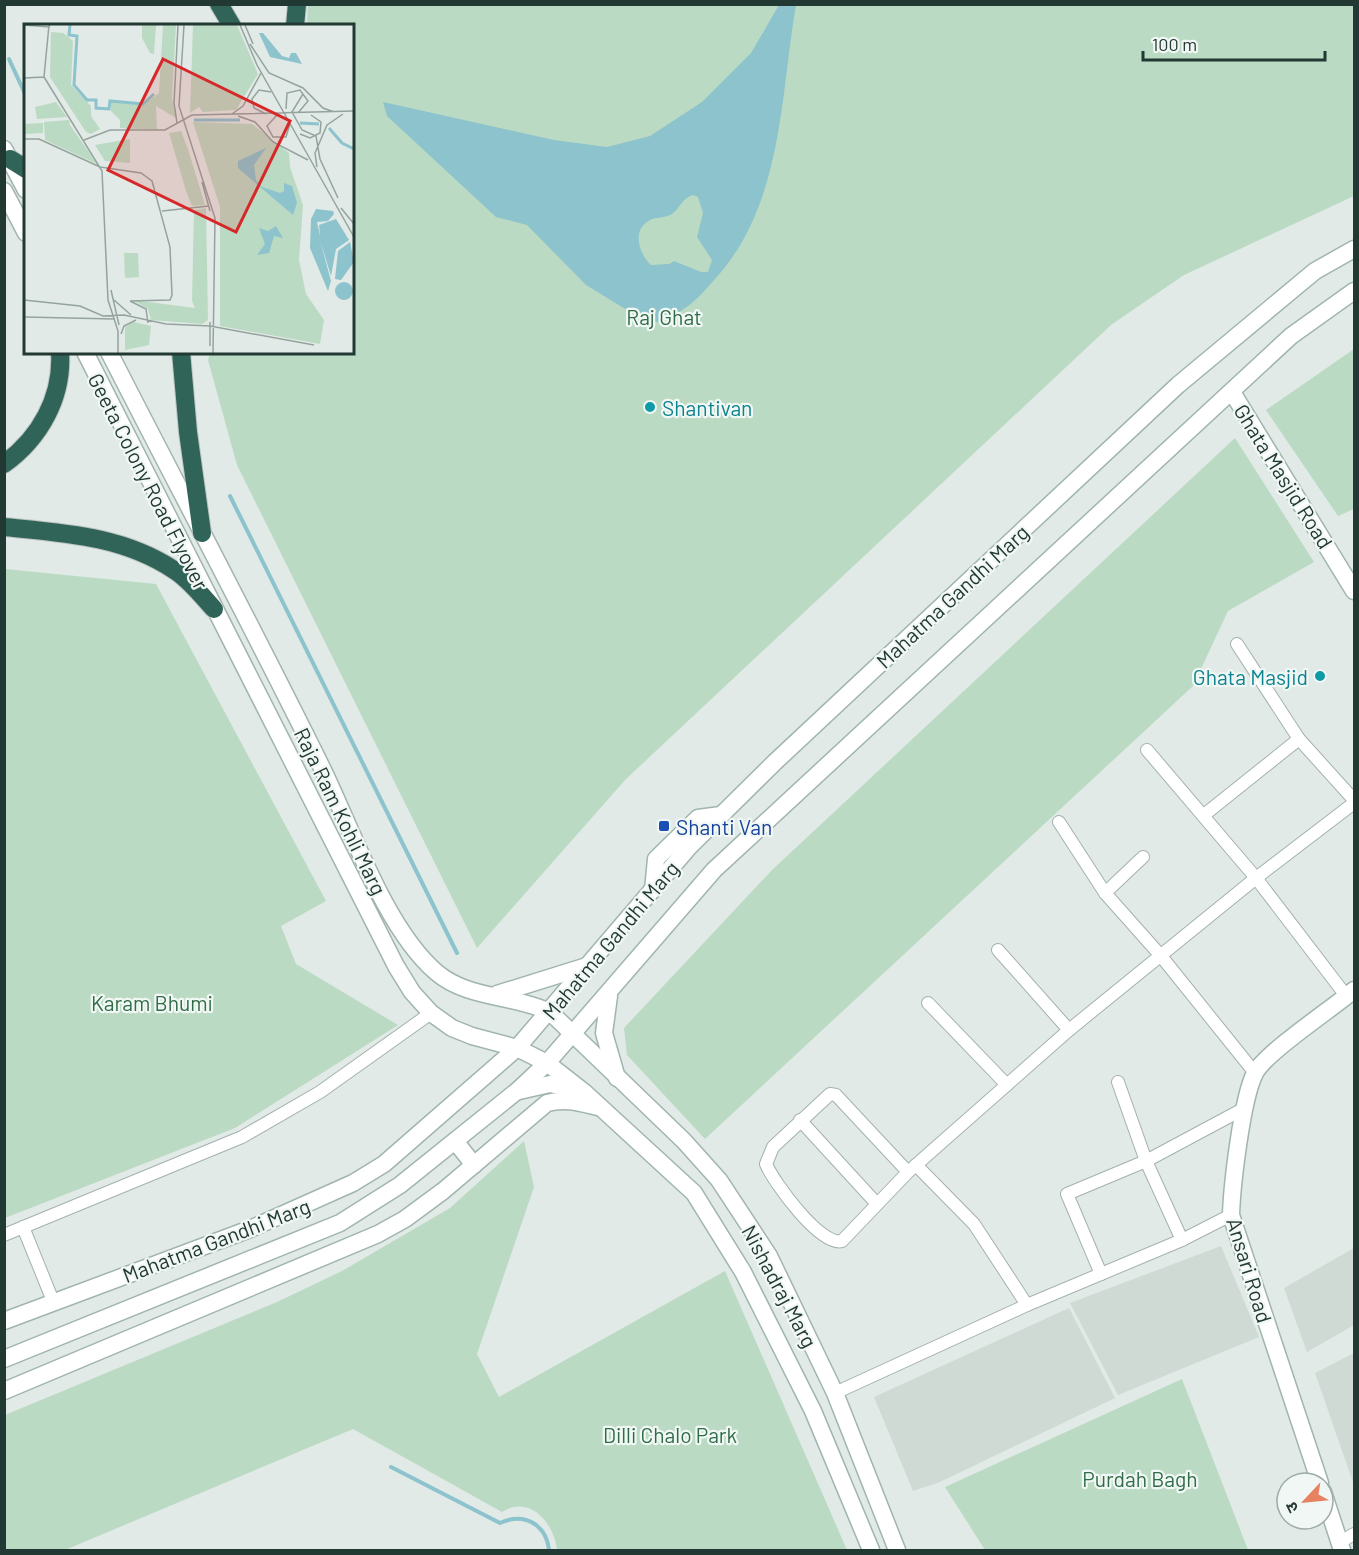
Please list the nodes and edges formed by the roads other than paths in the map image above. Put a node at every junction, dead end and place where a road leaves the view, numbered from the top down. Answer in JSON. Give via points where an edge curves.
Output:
{"nodes":[{"id":1,"x":219,"y":4,"type":"edge"},
{"id":2,"x":297,"y":4,"type":"edge"},
{"id":3,"x":231,"y":24,"type":"edge"},
{"id":4,"x":295,"y":24,"type":"edge"},
{"id":5,"x":7,"y":154,"type":"edge"},
{"id":6,"x":24,"y":167,"type":"edge"},
{"id":7,"x":24,"y":186,"type":"edge"},
{"id":8,"x":4,"y":191,"type":"edge"},
{"id":9,"x":24,"y":228,"type":"edge"},
{"id":10,"x":1354,"y":249,"type":"edge"},
{"id":11,"x":1354,"y":291,"type":"edge"},
{"id":12,"x":60,"y":354,"type":"edge"},
{"id":13,"x":86,"y":354,"type":"edge"},
{"id":14,"x":110,"y":354,"type":"edge"},
{"id":15,"x":181,"y":354,"type":"edge"},
{"id":16,"x":1232,"y":392,"type":"junction"},
{"id":17,"x":4,"y":464,"type":"edge"},
{"id":18,"x":4,"y":527,"type":"edge"},
{"id":19,"x":202,"y":533,"type":"junction"},
{"id":20,"x":1354,"y":591,"type":"edge"},
{"id":21,"x":214,"y":609,"type":"junction"},
{"id":22,"x":1237,"y":644,"type":"dead end"},
{"id":23,"x":1299,"y":739,"type":"junction"},
{"id":24,"x":1147,"y":750,"type":"dead end"},
{"id":25,"x":1354,"y":802,"type":"edge"},
{"id":26,"x":1204,"y":815,"type":"junction"},
{"id":27,"x":1059,"y":822,"type":"dead end"},
{"id":28,"x":1143,"y":857,"type":"dead end"},
{"id":29,"x":1256,"y":878,"type":"junction"},
{"id":30,"x":1105,"y":893,"type":"junction"},
{"id":31,"x":998,"y":950,"type":"dead end"},
{"id":32,"x":1161,"y":956,"type":"junction"},
{"id":33,"x":589,"y":966,"type":"junction"},
{"id":34,"x":610,"y":992,"type":"junction"},
{"id":35,"x":1351,"y":994,"type":"edge"},
{"id":36,"x":493,"y":995,"type":"junction"},
{"id":37,"x":928,"y":1003,"type":"dead end"},
{"id":38,"x":431,"y":1012,"type":"junction"},
{"id":39,"x":550,"y":1012,"type":"junction"},
{"id":40,"x":1069,"y":1030,"type":"junction"},
{"id":41,"x":573,"y":1035,"type":"junction"},
{"id":42,"x":517,"y":1048,"type":"junction"},
{"id":43,"x":547,"y":1063,"type":"junction"},
{"id":44,"x":1255,"y":1073,"type":"junction"},
{"id":45,"x":617,"y":1078,"type":"junction"},
{"id":46,"x":1118,"y":1082,"type":"dead end"},
{"id":47,"x":563,"y":1084,"type":"junction"},
{"id":48,"x":1007,"y":1085,"type":"junction"},
{"id":49,"x":517,"y":1091,"type":"junction"},
{"id":50,"x":584,"y":1092,"type":"junction"},
{"id":51,"x":547,"y":1103,"type":"junction"},
{"id":52,"x":602,"y":1108,"type":"junction"},
{"id":53,"x":1245,"y":1108,"type":"junction"},
{"id":54,"x":800,"y":1120,"type":"junction"},
{"id":55,"x":455,"y":1141,"type":"junction"},
{"id":56,"x":1146,"y":1161,"type":"junction"},
{"id":57,"x":474,"y":1165,"type":"junction"},
{"id":58,"x":912,"y":1169,"type":"junction"},
{"id":59,"x":877,"y":1204,"type":"junction"},
{"id":60,"x":1231,"y":1215,"type":"junction"},
{"id":61,"x":23,"y":1227,"type":"junction"},
{"id":62,"x":4,"y":1235,"type":"edge"},
{"id":63,"x":1182,"y":1240,"type":"junction"},
{"id":64,"x":1101,"y":1274,"type":"junction"},
{"id":65,"x":53,"y":1302,"type":"junction"},
{"id":66,"x":1027,"y":1305,"type":"junction"},
{"id":67,"x":4,"y":1321,"type":"edge"},
{"id":68,"x":4,"y":1359,"type":"edge"},
{"id":69,"x":4,"y":1391,"type":"edge"},
{"id":70,"x":835,"y":1393,"type":"junction"},
{"id":71,"x":1316,"y":1471,"type":"edge"},
{"id":72,"x":1335,"y":1518,"type":"edge"},
{"id":73,"x":1346,"y":1542,"type":"edge"},
{"id":74,"x":871,"y":1551,"type":"edge"},
{"id":75,"x":897,"y":1551,"type":"edge"}],
"edges":[{"from":1,"to":3,"type":"highway"},
{"from":2,"to":4,"type":"highway"},
{"from":5,"to":6,"type":"highway"},
{"from":5,"to":7,"type":"main road"},
{"from":8,"to":9,"type":"main road"},
{"from":10,"to":33,"type":"main road","name":"Mahatma Gandhi Marg","via":[[1315,271],[1178,385],[721,815]]},
{"from":11,"to":16,"type":"main road","name":"Mahatma Gandhi Marg","via":[[1291,336]]},
{"from":12,"to":17,"type":"highway","via":[[59,377],[48,412],[28,444]]},
{"from":13,"to":21,"type":"main road","name":"Geeta Colony Road Flyover"},
{"from":14,"to":19,"type":"main road","name":"Geeta Colony Road Flyover"},
{"from":15,"to":19,"type":"highway"},
{"from":16,"to":20,"type":"main road","name":"Ghata Masjid Road"},
{"from":16,"to":34,"type":"main road","name":"Mahatma Gandhi Marg","via":[[714,870]]},
{"from":18,"to":21,"type":"highway","via":[[82,534],[136,549],[176,571]]},
{"from":19,"to":36,"type":"main road","name":"Raja Ram Kohli Marg","via":[[322,768],[394,921],[447,981]]},
{"from":21,"to":38,"type":"main road","name":"Raja Ram Kohli Marg","via":[[396,966],[412,992]]},
{"from":22,"to":23,"type":"street"},
{"from":23,"to":25,"type":"street"},
{"from":23,"to":26,"type":"street"},
{"from":24,"to":26,"type":"street"},
{"from":25,"to":29,"type":"street"},
{"from":26,"to":29,"type":"street"},
{"from":27,"to":30,"type":"street"},
{"from":28,"to":30,"type":"street"},
{"from":29,"to":32,"type":"street"},
{"from":29,"to":35,"type":"street"},
{"from":30,"to":32,"type":"street"},
{"from":31,"to":40,"type":"street"},
{"from":32,"to":40,"type":"street"},
{"from":32,"to":44,"type":"street"},
{"from":33,"to":36,"type":"main road"},
{"from":33,"to":39,"type":"main road","name":"Mahatma Gandhi Marg"},
{"from":34,"to":41,"type":"main road","name":"Mahatma Gandhi Marg"},
{"from":34,"to":45,"type":"main road","via":[[604,1033]]},
{"from":35,"to":44,"type":"main road"},
{"from":36,"to":39,"type":"main road","name":"Raja Ram Kohli Marg"},
{"from":37,"to":48,"type":"street"},
{"from":38,"to":42,"type":"main road","name":"Raja Ram Kohli Marg","via":[[452,1028]]},
{"from":38,"to":61,"type":"street","via":[[320,1092],[242,1137]]},
{"from":39,"to":41,"type":"main road","name":"Nishadraj Marg"},
{"from":39,"to":42,"type":"main road","name":"Mahatma Gandhi Marg"},
{"from":40,"to":48,"type":"street"},
{"from":41,"to":43,"type":"main road","name":"Mahatma Gandhi Marg"},
{"from":41,"to":45,"type":"main road","name":"Nishadraj Marg"},
{"from":42,"to":43,"type":"main road","name":"Raja Ram Kohli Marg"},
{"from":42,"to":65,"type":"main road","name":"Mahatma Gandhi Marg","via":[[384,1164],[353,1184],[250,1229]]},
{"from":43,"to":49,"type":"main road","name":"Mahatma Gandhi Marg"},
{"from":43,"to":50,"type":"main road","name":"Nishadraj Marg"},
{"from":44,"to":53,"type":"main road","name":"Ansari Road"},
{"from":45,"to":70,"type":"main road","name":"Nishadraj Marg","via":[[719,1180],[769,1256]]},
{"from":46,"to":56,"type":"street"},
{"from":47,"to":49,"type":"main road","via":[[541,1084]]},
{"from":47,"to":50,"type":"main road"},
{"from":47,"to":51,"type":"main road"},
{"from":48,"to":58,"type":"street"},
{"from":49,"to":55,"type":"main road","name":"Mahatma Gandhi Marg"},
{"from":50,"to":52,"type":"main road","name":"Nishadraj Marg"},
{"from":51,"to":52,"type":"main road","via":[[576,1101]]},
{"from":51,"to":57,"type":"main road"},
{"from":52,"to":74,"type":"main road","name":"Nishadraj Marg","via":[[694,1193],[743,1272],[813,1411]]},
{"from":53,"to":56,"type":"street"},
{"from":53,"to":60,"type":"main road","name":"Ansari Road"},
{"from":54,"to":58,"type":"street","via":[[824,1097],[836,1095]]},
{"from":54,"to":59,"type":"street"},
{"from":54,"to":59,"type":"street","via":[[774,1147],[766,1164],[818,1232],[829,1241],[842,1241]]},
{"from":55,"to":57,"type":"main road"},
{"from":55,"to":68,"type":"main road","name":"Mahatma Gandhi Marg","via":[[400,1185],[340,1223]]},
{"from":56,"to":63,"type":"street"},
{"from":56,"to":64,"type":"street","via":[[1067,1194]]},
{"from":57,"to":69,"type":"main road","via":[[405,1219],[378,1234]]},
{"from":58,"to":59,"type":"street"},
{"from":58,"to":66,"type":"street","via":[[974,1224]]},
{"from":60,"to":63,"type":"street"},
{"from":60,"to":71,"type":"main road","name":"Ansari Road"},
{"from":61,"to":62,"type":"street"},
{"from":61,"to":65,"type":"street"},
{"from":63,"to":64,"type":"street"},
{"from":64,"to":66,"type":"street"},
{"from":65,"to":67,"type":"main road","name":"Mahatma Gandhi Marg"},
{"from":66,"to":70,"type":"street"},
{"from":70,"to":75,"type":"main road","name":"Nishadraj Marg"},
{"from":72,"to":73,"type":"main road"}]}
